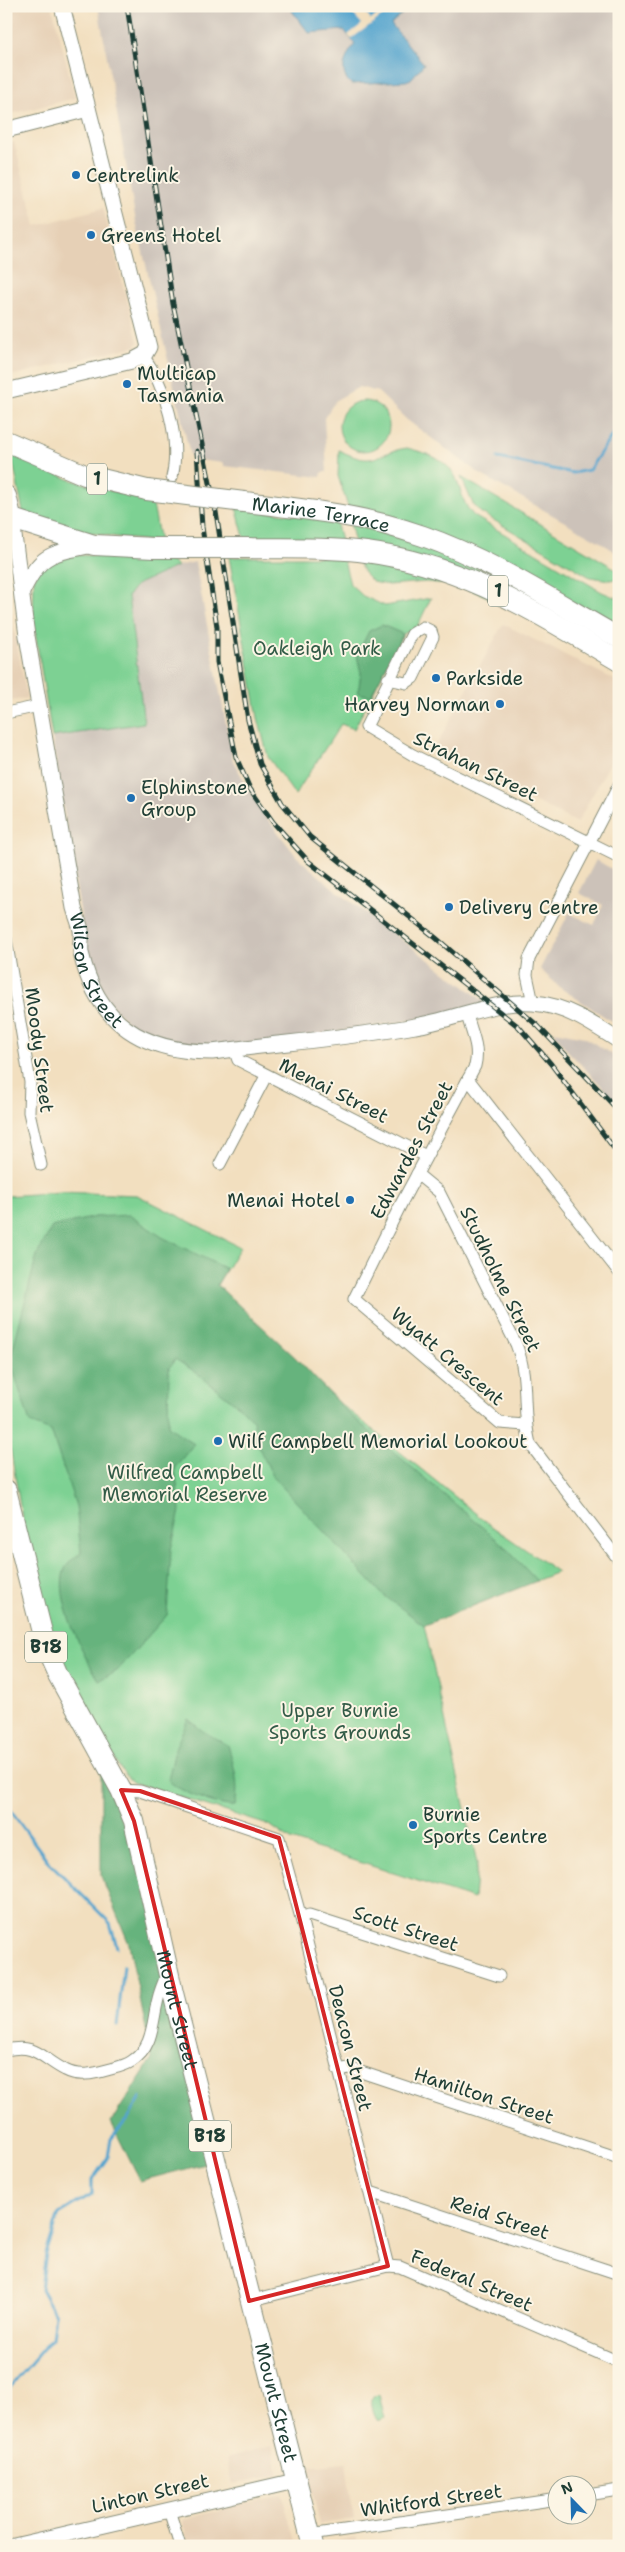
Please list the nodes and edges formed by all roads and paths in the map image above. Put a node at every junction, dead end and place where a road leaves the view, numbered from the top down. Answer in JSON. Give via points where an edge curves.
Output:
{"nodes":[{"id":1,"x":62,"y":6,"type":"edge"},
{"id":2,"x":88,"y":109,"type":"junction"},
{"id":3,"x":6,"y":130,"type":"edge"},
{"id":4,"x":148,"y":341,"type":"junction"},
{"id":5,"x":143,"y":356,"type":"junction"},
{"id":6,"x":160,"y":385,"type":"junction"},
{"id":7,"x":6,"y":391,"type":"edge"},
{"id":8,"x":6,"y":441,"type":"edge"},
{"id":9,"x":172,"y":477,"type":"dead end"},
{"id":10,"x":6,"y":496,"type":"edge"},
{"id":11,"x":9,"y":518,"type":"edge"},
{"id":12,"x":94,"y":545,"type":"junction"},
{"id":13,"x":22,"y":593,"type":"junction"},
{"id":14,"x":618,"y":637,"type":"edge"},
{"id":15,"x":619,"y":661,"type":"edge"},
{"id":16,"x":388,"y":679,"type":"junction"},
{"id":17,"x":39,"y":706,"type":"junction"},
{"id":18,"x":6,"y":712,"type":"edge"},
{"id":19,"x":619,"y":785,"type":"edge"},
{"id":20,"x":588,"y":842,"type":"junction"},
{"id":21,"x":619,"y":857,"type":"edge"},
{"id":22,"x":6,"y":939,"type":"edge"},
{"id":23,"x":533,"y":1003,"type":"junction"},
{"id":24,"x":466,"y":1014,"type":"junction"},
{"id":25,"x":619,"y":1041,"type":"edge"},
{"id":26,"x":234,"y":1049,"type":"junction"},
{"id":27,"x":266,"y":1076,"type":"junction"},
{"id":28,"x":468,"y":1079,"type":"junction"},
{"id":29,"x":426,"y":1156,"type":"junction"},
{"id":30,"x":220,"y":1164,"type":"dead end"},
{"id":31,"x":41,"y":1165,"type":"dead end"},
{"id":32,"x":417,"y":1174,"type":"junction"},
{"id":33,"x":619,"y":1272,"type":"edge"},
{"id":34,"x":354,"y":1299,"type":"joint"},
{"id":35,"x":525,"y":1425,"type":"junction"},
{"id":36,"x":6,"y":1490,"type":"edge"},
{"id":37,"x":619,"y":1560,"type":"edge"},
{"id":38,"x":121,"y":1790,"type":"junction"},
{"id":39,"x":301,"y":1918,"type":"junction"},
{"id":40,"x":167,"y":1972,"type":"junction"},
{"id":41,"x":499,"y":1976,"type":"dead end"},
{"id":42,"x":6,"y":2050,"type":"edge"},
{"id":43,"x":338,"y":2070,"type":"junction"},
{"id":44,"x":619,"y":2158,"type":"edge"},
{"id":45,"x":370,"y":2192,"type":"junction"},
{"id":46,"x":388,"y":2266,"type":"junction"},
{"id":47,"x":619,"y":2274,"type":"edge"},
{"id":48,"x":249,"y":2301,"type":"junction"},
{"id":49,"x":619,"y":2362,"type":"edge"},
{"id":50,"x":295,"y":2481,"type":"junction"},
{"id":51,"x":619,"y":2490,"type":"edge"},
{"id":52,"x":598,"y":2493,"type":"edge"},
{"id":53,"x":548,"y":2502,"type":"edge"},
{"id":54,"x":169,"y":2510,"type":"junction"},
{"id":55,"x":311,"y":2541,"type":"edge"},
{"id":56,"x":14,"y":2546,"type":"edge"},
{"id":57,"x":180,"y":2546,"type":"edge"}],
"edges":[{"from":1,"to":2,"type":"street"},
{"from":2,"to":3,"type":"street"},
{"from":2,"to":4,"type":"street"},
{"from":4,"to":5,"type":"street","via":[[148,350]]},
{"from":4,"to":6,"type":"street"},
{"from":5,"to":6,"type":"street"},
{"from":5,"to":7,"type":"street","via":[[126,363]]},
{"from":6,"to":9,"type":"street","via":[[176,450]]},
{"from":8,"to":14,"type":"highway","name":"Marine Terrace","number":"1","bridge":true,"via":[[84,476],[147,490],[362,518],[422,535],[476,558]]},
{"from":10,"to":11,"type":"highway","name":"Wilson Street"},
{"from":11,"to":12,"type":"highway","name":"Marine Terrace","number":"1"},
{"from":11,"to":13,"type":"street","name":"Wilson Street"},
{"from":12,"to":13,"type":"street","via":[[63,552],[38,563]]},
{"from":12,"to":15,"type":"highway","name":"Marine Terrace","number":"1","bridge":true,"via":[[323,550],[364,552],[409,560],[480,583]]},
{"from":13,"to":17,"type":"street","name":"Wilson Street"},
{"from":16,"to":16,"type":"street","name":"Strahan Street","via":[[406,683],[413,678],[433,637],[430,630],[423,627],[412,634]]},
{"from":16,"to":20,"type":"street","name":"Strahan Street","via":[[366,727],[413,755]]},
{"from":17,"to":18,"type":"street"},
{"from":17,"to":26,"type":"street","name":"Wilson Street","via":[[81,932],[81,951],[98,996],[114,1016],[146,1042],[186,1052]]},
{"from":19,"to":20,"type":"street"},
{"from":20,"to":21,"type":"street","name":"Strahan Street"},
{"from":20,"to":23,"type":"street","via":[[529,959]]},
{"from":22,"to":31,"type":"street","name":"Moody Street","via":[[30,1082],[29,1112]]},
{"from":23,"to":24,"type":"street","name":"Wilson Street","via":[[504,1005]]},
{"from":23,"to":25,"type":"street","name":"Wilson Street","via":[[570,1012]]},
{"from":24,"to":26,"type":"street","name":"Wilson Street","via":[[387,1030]]},
{"from":24,"to":28,"type":"street","name":"Edwardes Street","via":[[478,1054]]},
{"from":26,"to":27,"type":"street","name":"Menai Street","via":[[238,1060]]},
{"from":27,"to":29,"type":"street","name":"Menai Street"},
{"from":27,"to":30,"type":"street"},
{"from":28,"to":29,"type":"street","name":"Edwardes Street"},
{"from":28,"to":33,"type":"street"},
{"from":29,"to":32,"type":"street","name":"Edwardes Street"},
{"from":32,"to":34,"type":"street","name":"Edwardes Street"},
{"from":32,"to":35,"type":"street","name":"Studholme Street","via":[[439,1192],[516,1344],[524,1364]]},
{"from":34,"to":35,"type":"street","name":"Wyatt Crescent","via":[[500,1423]]},
{"from":35,"to":37,"type":"street","name":"Studholme Street","via":[[530,1444]]},
{"from":36,"to":38,"type":"highway","name":"Mount Street","number":"B18","via":[[46,1648]]},
{"from":38,"to":39,"type":"street","name":"Deacon Street","via":[[140,1791],[279,1838]]},
{"from":38,"to":40,"type":"highway","name":"Mount Street","number":"B18","via":[[138,1839]]},
{"from":39,"to":41,"type":"street","name":"Scott Street","via":[[309,1915]]},
{"from":39,"to":43,"type":"street","name":"Deacon Street"},
{"from":40,"to":42,"type":"street","via":[[150,2039],[132,2062],[96,2074],[76,2075],[36,2050],[22,2047]]},
{"from":40,"to":48,"type":"highway","name":"Mount Street","number":"B18"},
{"from":43,"to":44,"type":"street","name":"Hamilton Street","via":[[349,2068]]},
{"from":43,"to":45,"type":"street","name":"Deacon Street"},
{"from":45,"to":46,"type":"street","name":"Deacon Street"},
{"from":45,"to":47,"type":"street","name":"Reid Street"},
{"from":46,"to":48,"type":"street","name":"Federal Street"},
{"from":46,"to":49,"type":"street","name":"Federal Street","via":[[400,2267]]},
{"from":48,"to":50,"type":"highway","name":"Mount Street","number":"B18"},
{"from":50,"to":54,"type":"street","name":"Linton Street"},
{"from":50,"to":55,"type":"highway","name":"Mount Street","number":"B18"},
{"from":51,"to":52,"type":"street"},
{"from":53,"to":55,"type":"street","name":"Whitford Street"},
{"from":54,"to":56,"type":"street","name":"Linton Street"},
{"from":54,"to":57,"type":"street"}]}
